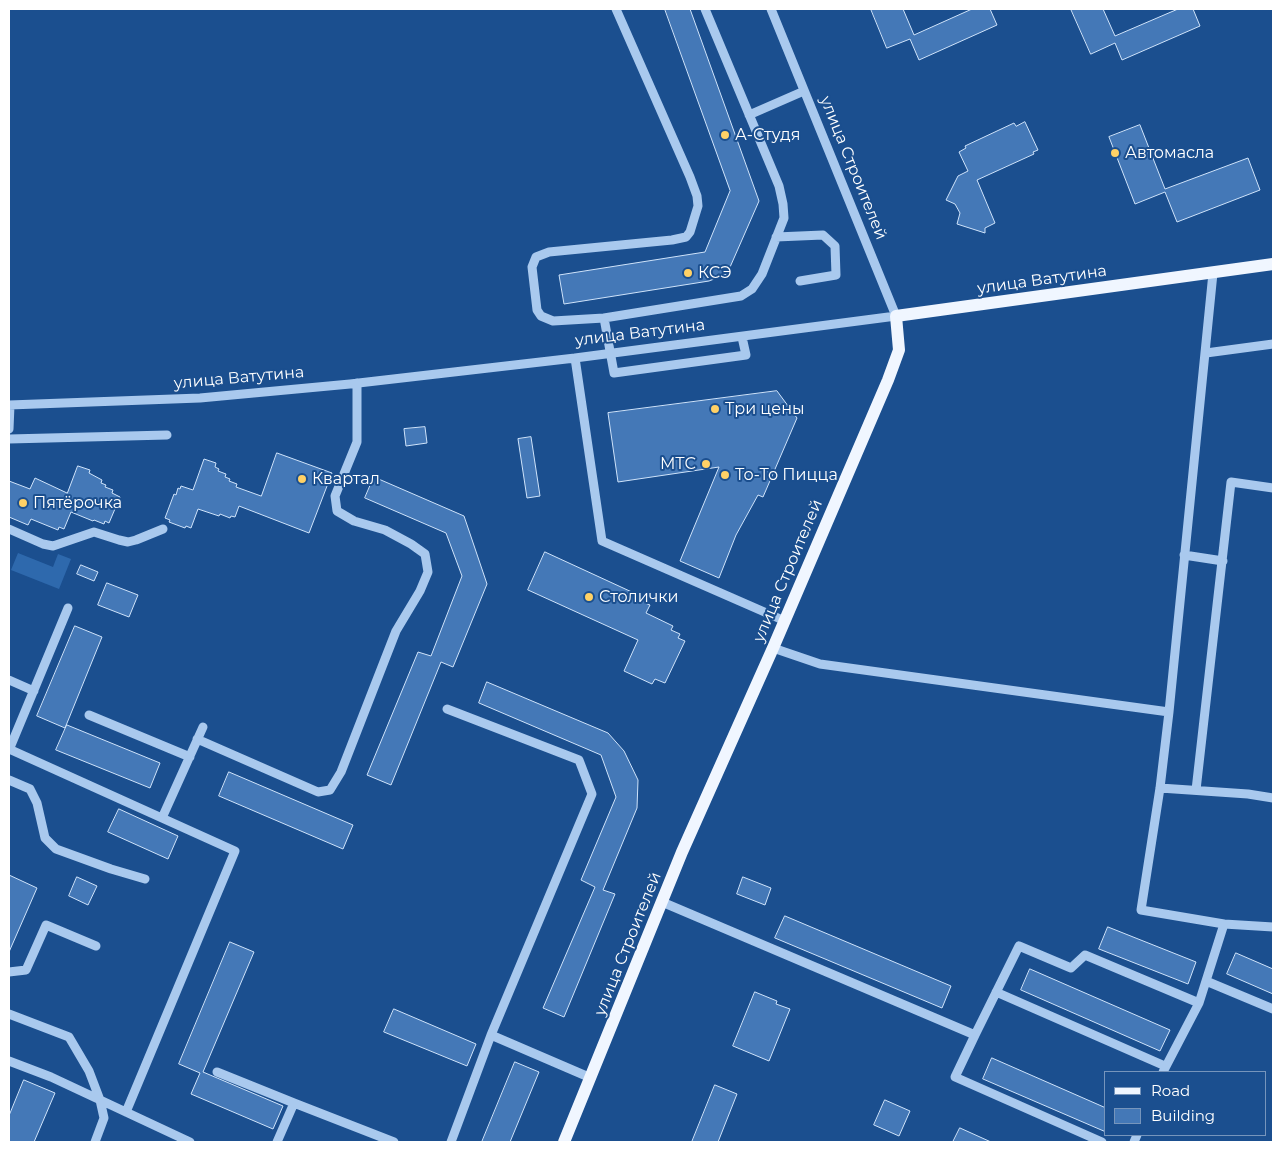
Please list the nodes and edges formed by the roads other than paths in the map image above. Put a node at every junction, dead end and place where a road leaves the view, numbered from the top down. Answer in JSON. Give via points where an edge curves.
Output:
{"nodes":[{"id":1,"x":616,"y":9,"type":"edge"},
{"id":2,"x":705,"y":9,"type":"edge"},
{"id":3,"x":771,"y":9,"type":"edge"},
{"id":4,"x":804,"y":91,"type":"junction"},
{"id":5,"x":749,"y":115,"type":"junction"},
{"id":6,"x":776,"y":237,"type":"junction"},
{"id":7,"x":1273,"y":264,"type":"edge"},
{"id":8,"x":1213,"y":274,"type":"junction"},
{"id":9,"x":800,"y":281,"type":"dead end"},
{"id":10,"x":896,"y":316,"type":"junction"},
{"id":11,"x":604,"y":318,"type":"junction"},
{"id":12,"x":742,"y":336,"type":"junction"},
{"id":13,"x":1273,"y":344,"type":"edge"},
{"id":14,"x":610,"y":352,"type":"junction"},
{"id":15,"x":1206,"y":353,"type":"junction"},
{"id":16,"x":575,"y":358,"type":"junction"},
{"id":17,"x":356,"y":383,"type":"junction"},
{"id":18,"x":10,"y":405,"type":"edge"},
{"id":19,"x":9,"y":429,"type":"edge"},
{"id":20,"x":167,"y":435,"type":"dead end"},
{"id":21,"x":9,"y":439,"type":"edge"},
{"id":22,"x":1273,"y":488,"type":"edge"},
{"id":23,"x":163,"y":529,"type":"dead end"},
{"id":24,"x":9,"y":530,"type":"edge"},
{"id":25,"x":1184,"y":555,"type":"junction"},
{"id":26,"x":1223,"y":561,"type":"junction"},
{"id":27,"x":68,"y":608,"type":"dead end"},
{"id":28,"x":785,"y":621,"type":"junction"},
{"id":29,"x":773,"y":648,"type":"junction"},
{"id":30,"x":9,"y":680,"type":"edge"},
{"id":31,"x":34,"y":691,"type":"junction"},
{"id":32,"x":447,"y":709,"type":"dead end"},
{"id":33,"x":1169,"y":712,"type":"junction"},
{"id":34,"x":89,"y":715,"type":"dead end"},
{"id":35,"x":203,"y":727,"type":"dead end"},
{"id":36,"x":197,"y":739,"type":"junction"},
{"id":37,"x":9,"y":750,"type":"edge"},
{"id":38,"x":190,"y":756,"type":"junction"},
{"id":39,"x":9,"y":780,"type":"edge"},
{"id":40,"x":1160,"y":788,"type":"junction"},
{"id":41,"x":1196,"y":790,"type":"junction"},
{"id":42,"x":1273,"y":798,"type":"edge"},
{"id":43,"x":162,"y":818,"type":"junction"},
{"id":44,"x":145,"y":879,"type":"dead end"},
{"id":45,"x":662,"y":902,"type":"junction"},
{"id":46,"x":1224,"y":924,"type":"junction"},
{"id":47,"x":1273,"y":927,"type":"edge"},
{"id":48,"x":96,"y":946,"type":"dead end"},
{"id":49,"x":9,"y":972,"type":"edge"},
{"id":50,"x":1206,"y":981,"type":"junction"},
{"id":51,"x":996,"y":992,"type":"junction"},
{"id":52,"x":1199,"y":1004,"type":"junction"},
{"id":53,"x":1273,"y":1009,"type":"edge"},
{"id":54,"x":9,"y":1014,"type":"edge"},
{"id":55,"x":491,"y":1035,"type":"junction"},
{"id":56,"x":975,"y":1035,"type":"junction"},
{"id":57,"x":9,"y":1061,"type":"edge"},
{"id":58,"x":1164,"y":1069,"type":"edge"},
{"id":59,"x":217,"y":1072,"type":"dead end"},
{"id":60,"x":591,"y":1078,"type":"junction"},
{"id":61,"x":100,"y":1100,"type":"junction"},
{"id":62,"x":294,"y":1103,"type":"junction"},
{"id":63,"x":126,"y":1112,"type":"junction"},
{"id":64,"x":95,"y":1142,"type":"edge"},
{"id":65,"x":189,"y":1142,"type":"edge"},
{"id":66,"x":277,"y":1142,"type":"edge"},
{"id":67,"x":394,"y":1142,"type":"edge"},
{"id":68,"x":452,"y":1142,"type":"edge"},
{"id":69,"x":564,"y":1142,"type":"edge"},
{"id":70,"x":1102,"y":1142,"type":"edge"}],
"edges":[{"from":1,"to":11,"type":"street","via":[[690,177],[698,206],[686,237],[549,252],[536,257],[532,267],[537,310],[541,316],[553,321]]},
{"from":2,"to":5,"type":"street"},
{"from":3,"to":4,"type":"street","name":"улица Строителей"},
{"from":4,"to":5,"type":"street"},
{"from":4,"to":10,"type":"street","name":"улица Строителей"},
{"from":5,"to":6,"type":"street","via":[[784,204],[784,218]]},
{"from":6,"to":9,"type":"street","via":[[823,235],[835,246],[836,275]]},
{"from":6,"to":11,"type":"street","via":[[762,274],[752,289],[741,296]]},
{"from":7,"to":8,"type":"main road","name":"улица Ватутина"},
{"from":8,"to":10,"type":"main road","name":"улица Ватутина"},
{"from":8,"to":15,"type":"street"},
{"from":10,"to":12,"type":"street","name":"улица Ватутина"},
{"from":10,"to":28,"type":"main road","name":"улица Строителей","via":[[899,350]]},
{"from":11,"to":14,"type":"street"},
{"from":12,"to":14,"type":"street","name":"улица Ватутина"},
{"from":12,"to":14,"type":"street","via":[[746,356],[614,372]]},
{"from":13,"to":15,"type":"street"},
{"from":14,"to":16,"type":"street","name":"улица Ватутина"},
{"from":15,"to":25,"type":"street"},
{"from":16,"to":17,"type":"street","name":"улица Ватутина"},
{"from":16,"to":28,"type":"street","via":[[602,541]]},
{"from":17,"to":18,"type":"street","name":"улица Ватутина","via":[[191,399]]},
{"from":17,"to":36,"type":"street","via":[[357,442],[335,496],[337,511],[411,544],[425,554],[428,572],[396,631],[342,772],[330,790],[318,792]]},
{"from":18,"to":19,"type":"street"},
{"from":20,"to":21,"type":"street"},
{"from":22,"to":26,"type":"street","via":[[1231,482]]},
{"from":23,"to":24,"type":"street","via":[[128,542],[94,532],[53,546]]},
{"from":25,"to":26,"type":"street"},
{"from":25,"to":33,"type":"street"},
{"from":26,"to":41,"type":"street"},
{"from":27,"to":31,"type":"street"},
{"from":28,"to":29,"type":"main road","name":"улица Строителей"},
{"from":29,"to":33,"type":"street","via":[[820,664]]},
{"from":29,"to":45,"type":"main road","name":"улица Строителей"},
{"from":30,"to":31,"type":"street"},
{"from":31,"to":37,"type":"street"},
{"from":32,"to":55,"type":"street","via":[[579,760],[592,794]]},
{"from":33,"to":40,"type":"street"},
{"from":34,"to":38,"type":"street"},
{"from":35,"to":36,"type":"street"},
{"from":36,"to":38,"type":"street"},
{"from":37,"to":43,"type":"street"},
{"from":38,"to":43,"type":"street"},
{"from":39,"to":44,"type":"street","via":[[30,789],[37,803],[45,838],[56,849]]},
{"from":40,"to":41,"type":"street"},
{"from":40,"to":46,"type":"street","via":[[1141,910]]},
{"from":41,"to":42,"type":"street"},
{"from":43,"to":63,"type":"street","via":[[235,851]]},
{"from":45,"to":56,"type":"street"},
{"from":45,"to":60,"type":"main road","name":"улица Строителей"},
{"from":46,"to":47,"type":"street"},
{"from":46,"to":50,"type":"street"},
{"from":48,"to":49,"type":"street","via":[[46,926],[26,970]]},
{"from":50,"to":52,"type":"street"},
{"from":50,"to":53,"type":"street"},
{"from":51,"to":52,"type":"street","via":[[1019,946],[1071,968],[1085,955]]},
{"from":51,"to":56,"type":"street"},
{"from":51,"to":58,"type":"street"},
{"from":52,"to":58,"type":"street"},
{"from":54,"to":61,"type":"street","via":[[69,1036],[90,1071]]},
{"from":55,"to":60,"type":"street"},
{"from":55,"to":68,"type":"street"},
{"from":56,"to":70,"type":"street","via":[[955,1077]]},
{"from":57,"to":61,"type":"street"},
{"from":59,"to":62,"type":"street"},
{"from":60,"to":69,"type":"main road","name":"улица Строителей"},
{"from":61,"to":63,"type":"street"},
{"from":61,"to":64,"type":"street","via":[[104,1118]]},
{"from":62,"to":66,"type":"street"},
{"from":62,"to":67,"type":"street"},
{"from":63,"to":65,"type":"street"}]}
